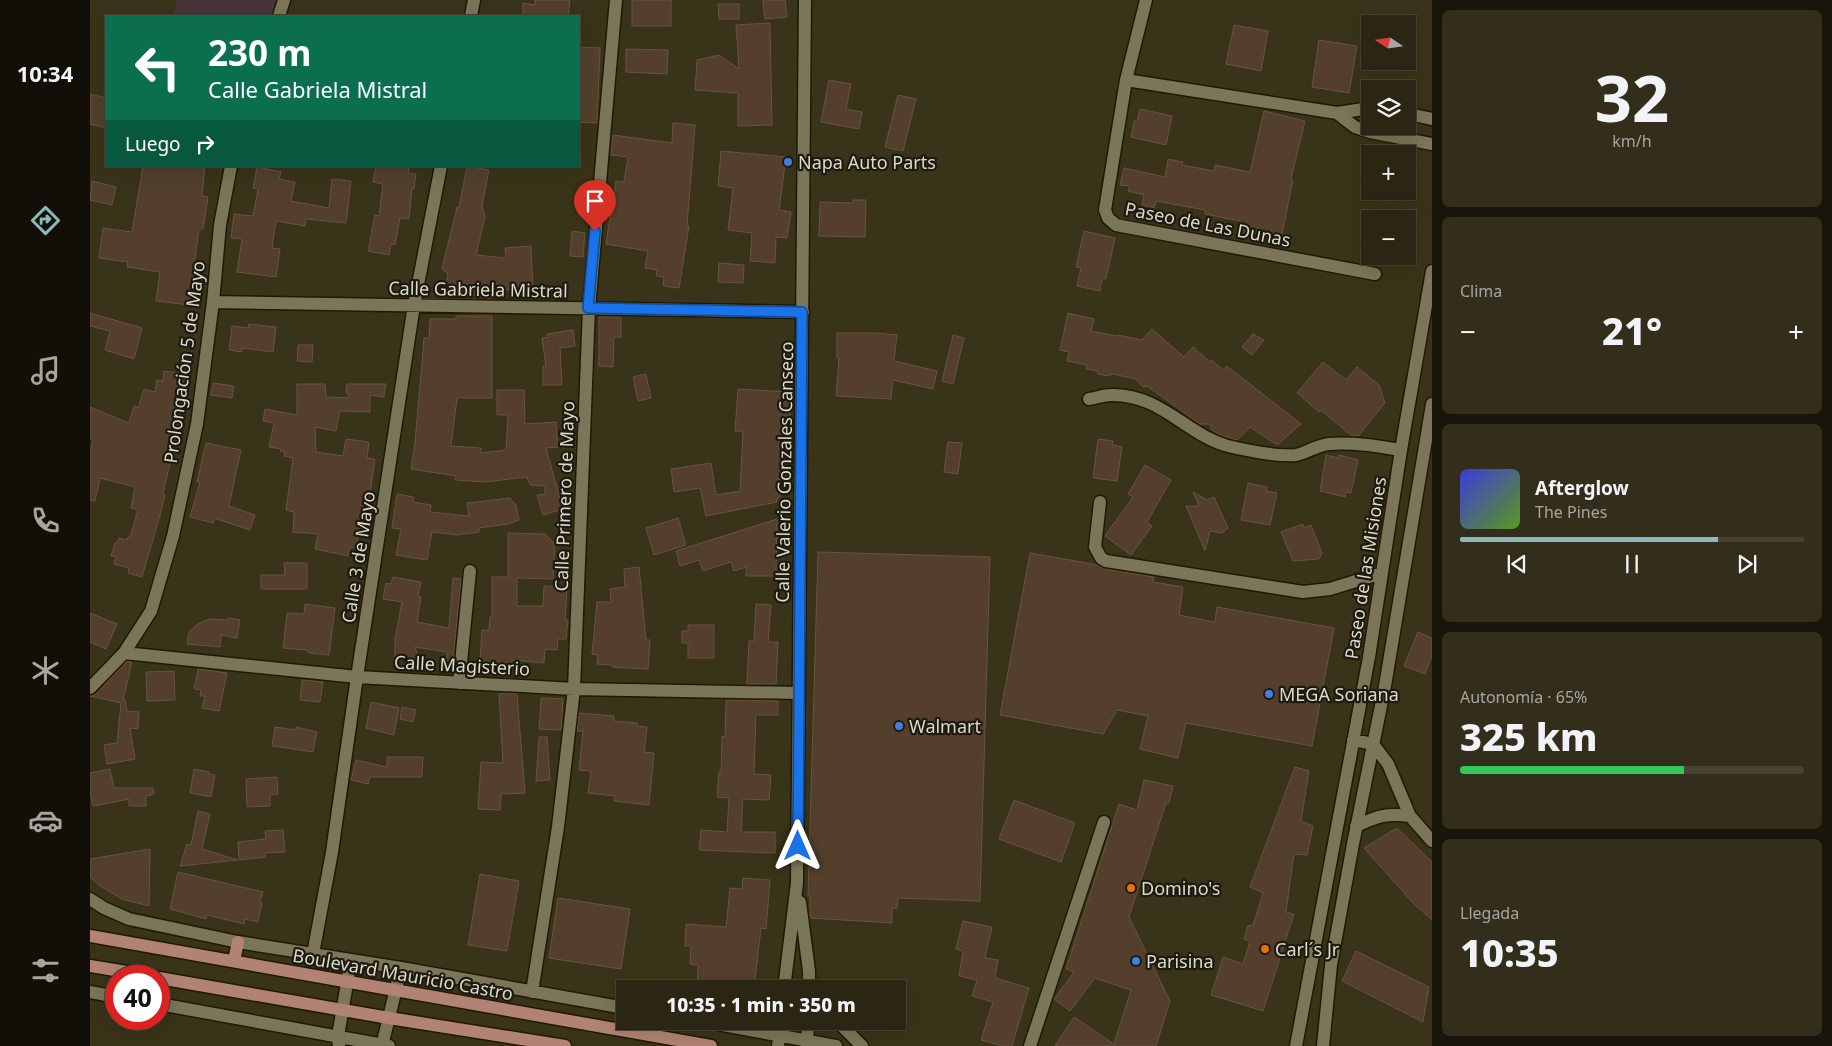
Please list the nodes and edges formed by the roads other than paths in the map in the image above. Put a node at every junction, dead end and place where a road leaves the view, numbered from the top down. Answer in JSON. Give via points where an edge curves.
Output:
{"nodes":[{"id":1,"x":284,"y":0,"type":"edge"},
{"id":2,"x":474,"y":0,"type":"edge"},
{"id":3,"x":616,"y":0,"type":"edge"},
{"id":4,"x":805,"y":0,"type":"edge"},
{"id":5,"x":1146,"y":0,"type":"edge"},
{"id":6,"x":279,"y":15,"type":"edge"},
{"id":7,"x":471,"y":15,"type":"edge"},
{"id":8,"x":1126,"y":80,"type":"junction"},
{"id":9,"x":1361,"y":109,"type":"edge"},
{"id":10,"x":1337,"y":113,"type":"junction"},
{"id":11,"x":1416,"y":116,"type":"edge"},
{"id":12,"x":1432,"y":119,"type":"edge"},
{"id":13,"x":1432,"y":144,"type":"edge"},
{"id":14,"x":231,"y":167,"type":"edge"},
{"id":15,"x":442,"y":167,"type":"edge"},
{"id":16,"x":1432,"y":271,"type":"edge"},
{"id":17,"x":1375,"y":274,"type":"dead end"},
{"id":18,"x":212,"y":302,"type":"junction"},
{"id":19,"x":414,"y":305,"type":"junction"},
{"id":20,"x":588,"y":308,"type":"junction"},
{"id":21,"x":802,"y":312,"type":"junction"},
{"id":22,"x":1089,"y":399,"type":"dead end"},
{"id":23,"x":1432,"y":404,"type":"edge"},
{"id":24,"x":1401,"y":450,"type":"junction"},
{"id":25,"x":1428,"y":454,"type":"edge"},
{"id":26,"x":1100,"y":502,"type":"dead end"},
{"id":27,"x":470,"y":571,"type":"dead end"},
{"id":28,"x":1382,"y":573,"type":"junction"},
{"id":29,"x":124,"y":653,"type":"junction"},
{"id":30,"x":357,"y":677,"type":"junction"},
{"id":31,"x":459,"y":683,"type":"junction"},
{"id":32,"x":90,"y":688,"type":"edge"},
{"id":33,"x":574,"y":689,"type":"junction"},
{"id":34,"x":799,"y":693,"type":"junction"},
{"id":35,"x":1353,"y":740,"type":"junction"},
{"id":36,"x":1373,"y":744,"type":"junction"},
{"id":37,"x":1410,"y":816,"type":"junction"},
{"id":38,"x":1104,"y":822,"type":"dead end"},
{"id":39,"x":1356,"y":826,"type":"junction"},
{"id":40,"x":1432,"y":841,"type":"edge"},
{"id":41,"x":797,"y":884,"type":"junction"},
{"id":42,"x":90,"y":899,"type":"edge"},
{"id":43,"x":90,"y":936,"type":"edge"},
{"id":44,"x":238,"y":942,"type":"junction"},
{"id":45,"x":313,"y":954,"type":"junction"},
{"id":46,"x":351,"y":960,"type":"junction"},
{"id":47,"x":234,"y":961,"type":"junction"},
{"id":48,"x":90,"y":966,"type":"edge"},
{"id":49,"x":105,"y":968,"type":"edge"},
{"id":50,"x":401,"y":968,"type":"junction"},
{"id":51,"x":809,"y":971,"type":"junction"},
{"id":52,"x":170,"y":980,"type":"edge"},
{"id":53,"x":785,"y":980,"type":"edge"},
{"id":54,"x":809,"y":980,"type":"edge"},
{"id":55,"x":813,"y":980,"type":"edge"},
{"id":56,"x":346,"y":982,"type":"junction"},
{"id":57,"x":396,"y":990,"type":"junction"},
{"id":58,"x":90,"y":992,"type":"edge"},
{"id":59,"x":532,"y":992,"type":"junction"},
{"id":60,"x":105,"y":995,"type":"edge"},
{"id":61,"x":170,"y":1006,"type":"edge"},
{"id":62,"x":616,"y":1006,"type":"edge"},
{"id":63,"x":342,"y":1010,"type":"junction"},
{"id":64,"x":389,"y":1018,"type":"junction"},
{"id":65,"x":736,"y":1030,"type":"edge"},
{"id":66,"x":808,"y":1030,"type":"edge"},
{"id":67,"x":846,"y":1030,"type":"edge"},
{"id":68,"x":338,"y":1041,"type":"edge"},
{"id":69,"x":778,"y":1041,"type":"edge"},
{"id":70,"x":807,"y":1044,"type":"edge"},
{"id":71,"x":384,"y":1046,"type":"edge"},
{"id":72,"x":565,"y":1046,"type":"edge"},
{"id":73,"x":711,"y":1046,"type":"edge"},
{"id":74,"x":836,"y":1046,"type":"edge"},
{"id":75,"x":862,"y":1046,"type":"edge"},
{"id":76,"x":1030,"y":1046,"type":"edge"},
{"id":77,"x":1296,"y":1046,"type":"edge"},
{"id":78,"x":1323,"y":1046,"type":"edge"}],
"edges":[{"from":1,"to":6,"type":"street"},
{"from":2,"to":7,"type":"street"},
{"from":3,"to":20,"type":"street","name":"Calle Primero de Mayo"},
{"from":4,"to":21,"type":"street","name":"Calle Valerio Gonzales Canseco"},
{"from":5,"to":8,"type":"street","name":"Paseo de Las Dunas"},
{"from":8,"to":10,"type":"street"},
{"from":8,"to":17,"type":"street","name":"Paseo de Las Dunas","via":[[1105,210],[1116,225]]},
{"from":9,"to":10,"type":"street"},
{"from":10,"to":13,"type":"street","via":[[1355,127]]},
{"from":11,"to":12,"type":"street"},
{"from":14,"to":18,"type":"street","name":"Prolongación 5 de Mayo","via":[[220,225]]},
{"from":15,"to":19,"type":"street","name":"Calle 3 de Mayo"},
{"from":16,"to":24,"type":"street","name":"Paseo de las Misiones"},
{"from":18,"to":19,"type":"street","name":"Calle Gabriela Mistral"},
{"from":18,"to":29,"type":"street","name":"Prolongación 5 de Mayo","via":[[197,424],[174,536],[150,611]]},
{"from":19,"to":20,"type":"street","name":"Calle Gabriela Mistral"},
{"from":19,"to":30,"type":"street","name":"Calle 3 de Mayo"},
{"from":20,"to":21,"type":"street","name":"Calle Gabriela Mistral"},
{"from":20,"to":33,"type":"street","name":"Calle Primero de Mayo"},
{"from":21,"to":34,"type":"street","name":"Calle Valerio Gonzales Canseco"},
{"from":22,"to":24,"type":"street","via":[[1110,395],[1148,402],[1208,439],[1231,447],[1283,455],[1298,455],[1326,444],[1340,443]]},
{"from":23,"to":25,"type":"street"},
{"from":24,"to":28,"type":"street","name":"Paseo de las Misiones"},
{"from":25,"to":36,"type":"street"},
{"from":26,"to":28,"type":"street","via":[[1095,547],[1106,561],[1303,592],[1330,589]]},
{"from":27,"to":31,"type":"street"},
{"from":28,"to":35,"type":"street","name":"Paseo de las Misiones"},
{"from":29,"to":30,"type":"street","name":"Calle Magisterio"},
{"from":29,"to":32,"type":"street","name":"Prolongación 5 de Mayo"},
{"from":30,"to":31,"type":"street","name":"Calle Magisterio"},
{"from":30,"to":45,"type":"street","name":"Calle 3 de Mayo","via":[[334,842]]},
{"from":31,"to":33,"type":"street","name":"Calle Magisterio"},
{"from":33,"to":34,"type":"street","name":"Calle Magisterio"},
{"from":33,"to":59,"type":"street","name":"Calle Primero de Mayo","via":[[558,827]]},
{"from":34,"to":41,"type":"street","name":"Calle Valerio Gonzales Canseco"},
{"from":35,"to":36,"type":"street"},
{"from":35,"to":77,"type":"street","name":"Paseo de las Misiones"},
{"from":36,"to":37,"type":"street","via":[[1388,764]]},
{"from":36,"to":39,"type":"street"},
{"from":37,"to":39,"type":"street","via":[[1383,815]]},
{"from":37,"to":40,"type":"street"},
{"from":38,"to":76,"type":"street"},
{"from":39,"to":78,"type":"street","via":[[1331,965]]},
{"from":41,"to":51,"type":"street"},
{"from":41,"to":53,"type":"street"},
{"from":42,"to":44,"type":"street","via":[[129,920]]},
{"from":43,"to":47,"type":"main road","name":"Boulevard Mauricio Castro"},
{"from":44,"to":45,"type":"street"},
{"from":44,"to":47,"type":"main road"},
{"from":45,"to":46,"type":"street"},
{"from":46,"to":50,"type":"street"},
{"from":46,"to":56,"type":"street"},
{"from":47,"to":56,"type":"main road","name":"Boulevard Mauricio Castro"},
{"from":48,"to":49,"type":"main road"},
{"from":50,"to":57,"type":"street"},
{"from":50,"to":59,"type":"street"},
{"from":51,"to":54,"type":"street"},
{"from":51,"to":55,"type":"street"},
{"from":52,"to":63,"type":"main road"},
{"from":56,"to":57,"type":"main road","name":"Boulevard Mauricio Castro"},
{"from":56,"to":63,"type":"street"},
{"from":57,"to":64,"type":"street"},
{"from":57,"to":73,"type":"main road","name":"Boulevard Mauricio Castro"},
{"from":58,"to":60,"type":"street"},
{"from":59,"to":62,"type":"street"},
{"from":61,"to":68,"type":"street"},
{"from":63,"to":64,"type":"main road"},
{"from":63,"to":68,"type":"street"},
{"from":64,"to":71,"type":"street"},
{"from":64,"to":72,"type":"main road"},
{"from":65,"to":69,"type":"street"},
{"from":66,"to":70,"type":"street"},
{"from":67,"to":75,"type":"street"},
{"from":68,"to":71,"type":"street"},
{"from":69,"to":70,"type":"street"},
{"from":70,"to":74,"type":"street"}]}
